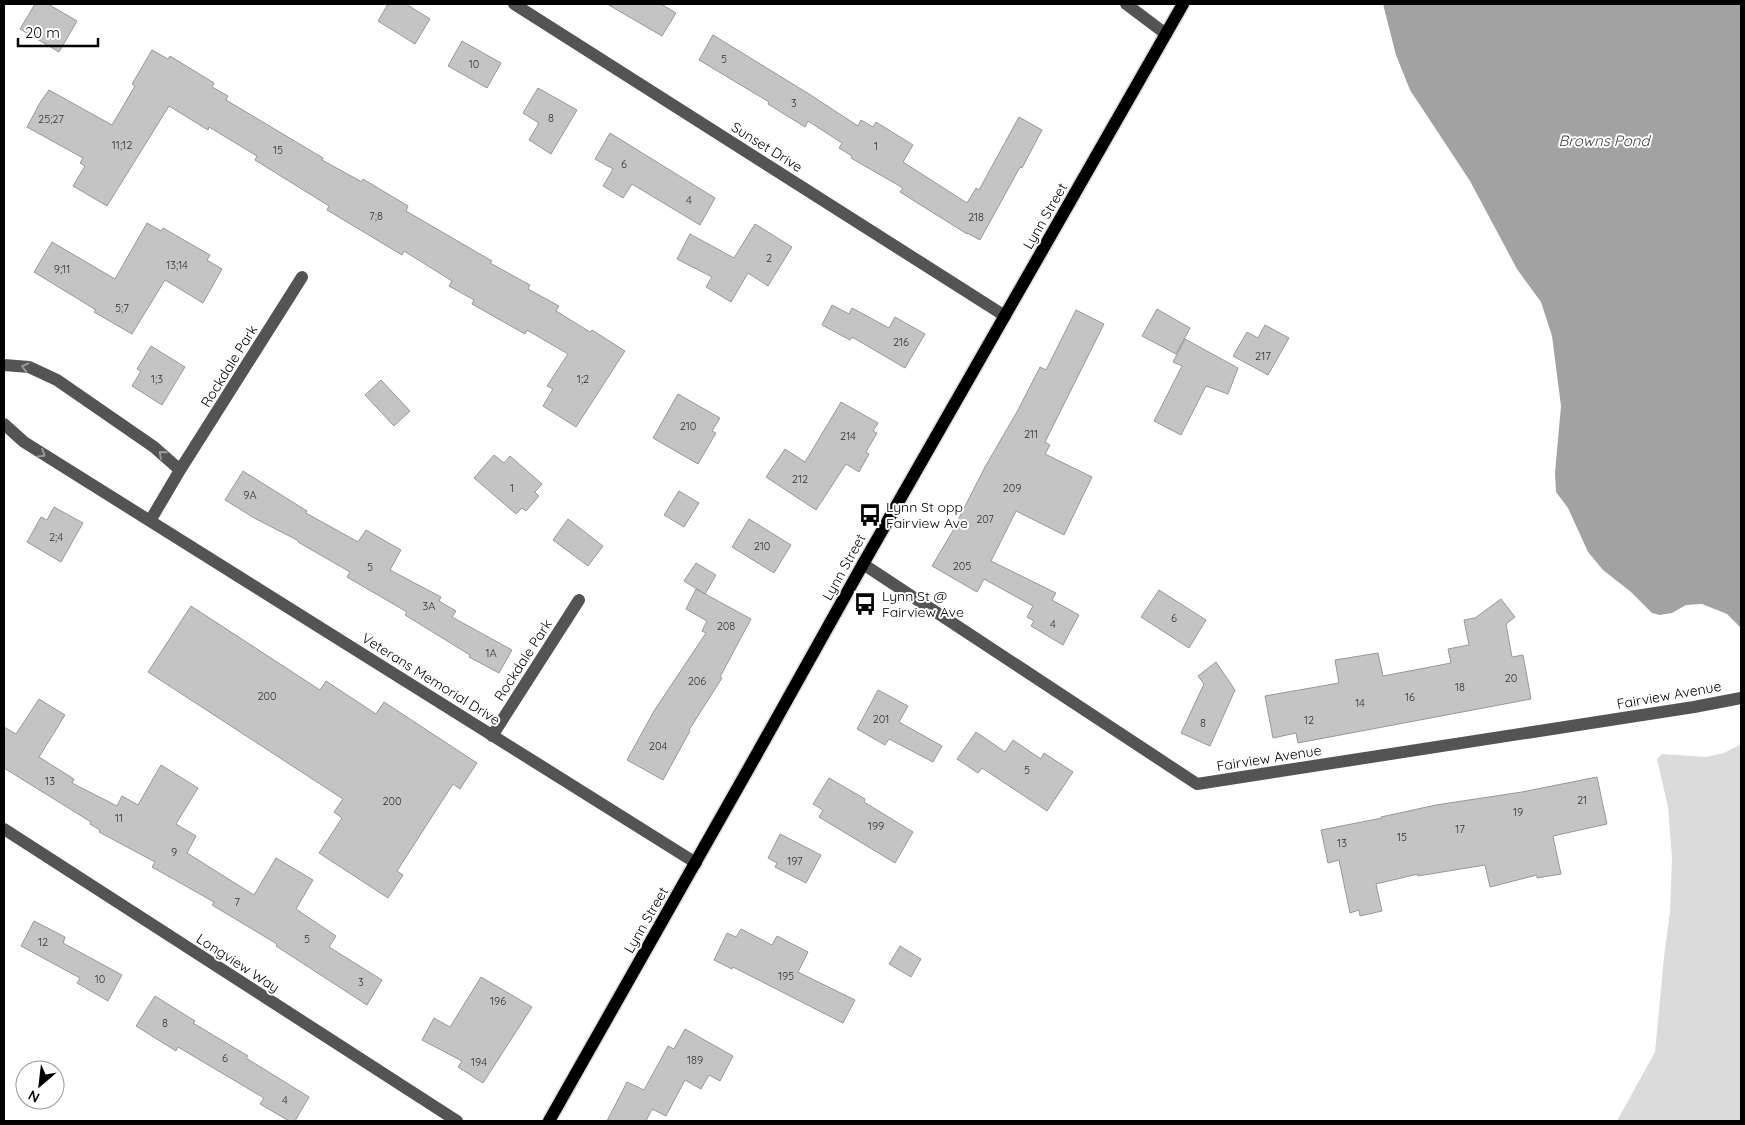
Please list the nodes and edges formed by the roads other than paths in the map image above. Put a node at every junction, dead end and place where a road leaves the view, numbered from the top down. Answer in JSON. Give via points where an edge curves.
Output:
{"nodes":[{"id":1,"x":514,"y":4,"type":"edge"},
{"id":2,"x":1126,"y":4,"type":"edge"},
{"id":3,"x":1183,"y":4,"type":"edge"},
{"id":4,"x":1166,"y":34,"type":"junction"},
{"id":5,"x":302,"y":277,"type":"dead end"},
{"id":6,"x":1005,"y":316,"type":"junction"},
{"id":7,"x":4,"y":364,"type":"edge"},
{"id":8,"x":4,"y":424,"type":"edge"},
{"id":9,"x":180,"y":470,"type":"junction"},
{"id":10,"x":150,"y":521,"type":"junction"},
{"id":11,"x":863,"y":564,"type":"junction"},
{"id":12,"x":579,"y":600,"type":"dead end"},
{"id":13,"x":1741,"y":698,"type":"edge"},
{"id":14,"x":492,"y":736,"type":"junction"},
{"id":15,"x":4,"y":829,"type":"edge"},
{"id":16,"x":696,"y":863,"type":"junction"},
{"id":17,"x":457,"y":1121,"type":"edge"},
{"id":18,"x":549,"y":1121,"type":"edge"}],
"edges":[{"from":1,"to":6,"type":"street","name":"Sunset Drive"},
{"from":2,"to":4,"type":"street"},
{"from":3,"to":4,"type":"main road","name":"Lynn Street"},
{"from":4,"to":6,"type":"main road","name":"Lynn Street"},
{"from":5,"to":9,"type":"street","name":"Rockdale Park"},
{"from":6,"to":11,"type":"main road","name":"Lynn Street"},
{"from":9,"to":7,"type":"street","one_way":true,"via":[[57,380],[29,367]]},
{"from":8,"to":10,"type":"street","name":"Veterans Memorial Drive","one_way":true,"via":[[24,442]]},
{"from":9,"to":10,"type":"street"},
{"from":10,"to":14,"type":"street","name":"Veterans Memorial Drive"},
{"from":11,"to":13,"type":"street","name":"Fairview Avenue","via":[[1197,784]]},
{"from":11,"to":16,"type":"main road","name":"Lynn Street"},
{"from":12,"to":14,"type":"street","name":"Rockdale Park"},
{"from":14,"to":16,"type":"street","name":"Veterans Memorial Drive"},
{"from":15,"to":17,"type":"street","name":"Longview Way"},
{"from":16,"to":18,"type":"main road","name":"Lynn Street"}]}
